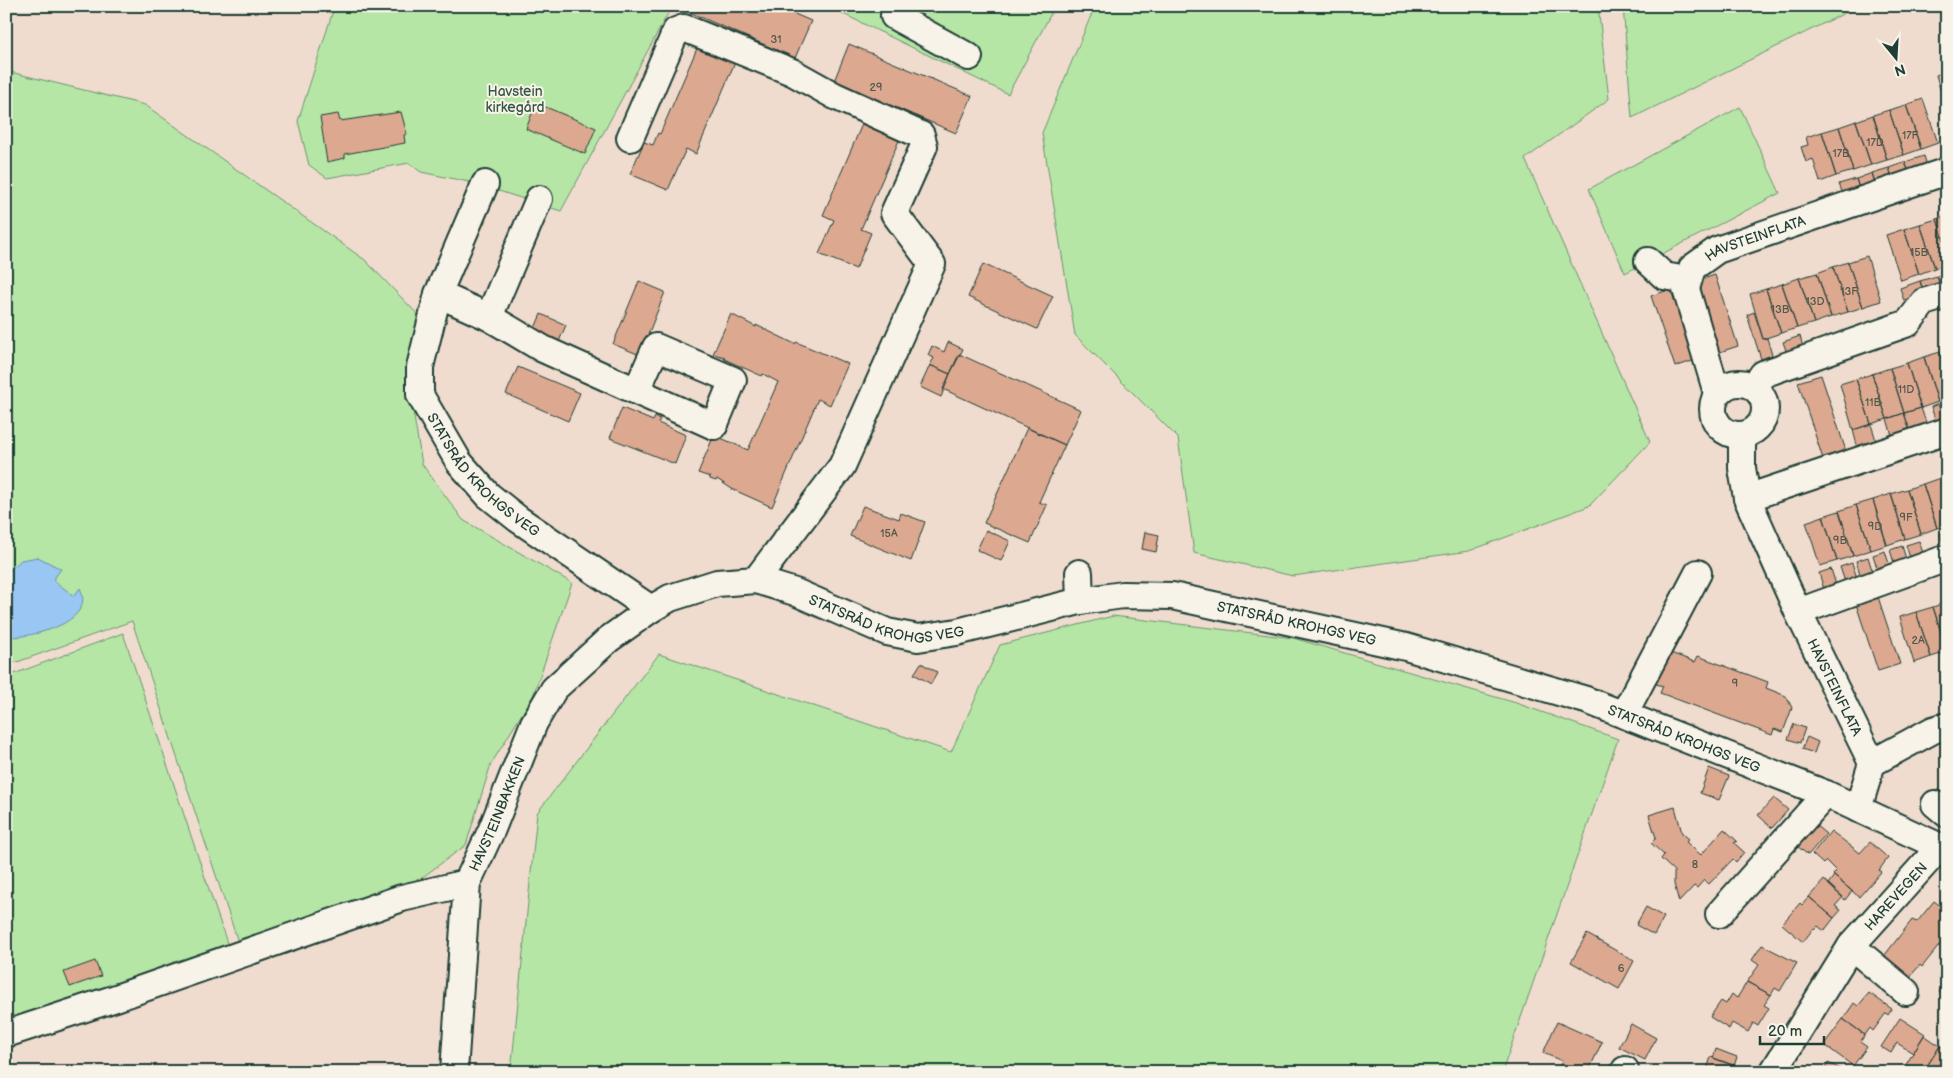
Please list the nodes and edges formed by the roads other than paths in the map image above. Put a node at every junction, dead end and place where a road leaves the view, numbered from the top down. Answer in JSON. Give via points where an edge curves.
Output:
{"nodes":[{"id":1,"x":890,"y":9,"type":"edge"},
{"id":2,"x":969,"y":57,"type":"dead end"},
{"id":3,"x":630,"y":138,"type":"dead end"},
{"id":4,"x":1947,"y":171,"type":"edge"},
{"id":5,"x":485,"y":184,"type":"dead end"},
{"id":6,"x":539,"y":199,"type":"dead end"},
{"id":7,"x":1648,"y":261,"type":"dead end"},
{"id":8,"x":1688,"y":280,"type":"junction"},
{"id":9,"x":438,"y":294,"type":"junction"},
{"id":10,"x":1947,"y":295,"type":"edge"},
{"id":11,"x":489,"y":317,"type":"junction"},
{"id":12,"x":1754,"y":386,"type":"junction"},
{"id":13,"x":637,"y":390,"type":"dead end"},
{"id":14,"x":1717,"y":394,"type":"junction"},
{"id":15,"x":1947,"y":431,"type":"edge"},
{"id":16,"x":1742,"y":435,"type":"junction"},
{"id":17,"x":1748,"y":498,"type":"junction"},
{"id":18,"x":1947,"y":558,"type":"edge"},
{"id":19,"x":1079,"y":573,"type":"dead end"},
{"id":20,"x":1698,"y":573,"type":"dead end"},
{"id":21,"x":756,"y":580,"type":"junction"},
{"id":22,"x":1080,"y":601,"type":"junction"},
{"id":23,"x":651,"y":608,"type":"junction"},
{"id":24,"x":1798,"y":612,"type":"junction"},
{"id":25,"x":1624,"y":714,"type":"junction"},
{"id":26,"x":1947,"y":726,"type":"edge"},
{"id":27,"x":1872,"y":763,"type":"junction"},
{"id":28,"x":1826,"y":794,"type":"junction"},
{"id":29,"x":1858,"y":809,"type":"junction"},
{"id":30,"x":1943,"y":848,"type":"edge"},
{"id":31,"x":467,"y":883,"type":"junction"},
{"id":32,"x":1719,"y":914,"type":"dead end"},
{"id":33,"x":1851,"y":946,"type":"junction"},
{"id":34,"x":1906,"y":992,"type":"dead end"},
{"id":35,"x":6,"y":1034,"type":"edge"},
{"id":36,"x":454,"y":1072,"type":"edge"},
{"id":37,"x":1773,"y":1072,"type":"edge"}],
"edges":[{"from":1,"to":2,"type":"street"},
{"from":3,"to":21,"type":"street","via":[[676,31],[684,28],[792,72],[835,96],[922,135],[924,146],[894,212],[932,264],[842,466]]},
{"from":4,"to":8,"type":"street","name":"HAVSTEINFLATA","via":[[1717,250],[1692,268]]},
{"from":5,"to":9,"type":"street","name":"STATSRÅD KROHGS VEG"},
{"from":6,"to":11,"type":"street"},
{"from":7,"to":8,"type":"street","via":[[1664,276]]},
{"from":8,"to":14,"type":"street","via":[[1686,289]]},
{"from":9,"to":11,"type":"street"},
{"from":9,"to":23,"type":"street","name":"STATSRÅD KROHGS VEG","via":[[420,367],[420,395],[459,462],[488,494],[518,519]]},
{"from":10,"to":12,"type":"street","via":[[1924,302],[1908,323],[1763,374]]},
{"from":11,"to":13,"type":"street","via":[[543,349]]},
{"from":12,"to":14,"type":"street","via":[[1732,383]]},
{"from":12,"to":16,"type":"street","via":[[1765,401],[1765,417],[1751,433]]},
{"from":14,"to":16,"type":"street","via":[[1712,406],[1717,424],[1733,435]]},
{"from":15,"to":17,"type":"street"},
{"from":16,"to":17,"type":"street","name":"HAVSTEINFLATA","via":[[1742,468]]},
{"from":17,"to":24,"type":"street","name":"HAVSTEINFLATA"},
{"from":18,"to":24,"type":"street"},
{"from":19,"to":22,"type":"street"},
{"from":20,"to":25,"type":"street"},
{"from":21,"to":22,"type":"street","name":"STATSRÅD KROHGS VEG","via":[[795,592],[887,632],[918,638],[957,632]]},
{"from":21,"to":23,"type":"street","name":"STATSRÅD KROHGS VEG","via":[[717,583],[670,598]]},
{"from":22,"to":25,"type":"street","name":"STATSRÅD KROHGS VEG","via":[[1123,595],[1172,596],[1406,647]]},
{"from":23,"to":31,"type":"street","name":"HAVSTEINBAKKEN","via":[[609,639],[554,689],[534,723]]},
{"from":24,"to":27,"type":"street","name":"HAVSTEINFLATA"},
{"from":25,"to":28,"type":"street","name":"STATSRÅD KROHGS VEG"},
{"from":26,"to":27,"type":"street","via":[[1933,730]]},
{"from":27,"to":29,"type":"street"},
{"from":28,"to":29,"type":"street","name":"STATSRÅD KROHGS VEG"},
{"from":28,"to":32,"type":"street"},
{"from":29,"to":30,"type":"street","name":"STATSRÅD KROHGS VEG"},
{"from":30,"to":33,"type":"street","name":"HAREVEGEN"},
{"from":31,"to":35,"type":"street","via":[[411,895]]},
{"from":31,"to":36,"type":"street","name":"HAVSTEINBAKKEN"},
{"from":33,"to":34,"type":"street"},
{"from":33,"to":37,"type":"street","name":"HAREVEGEN"}]}
